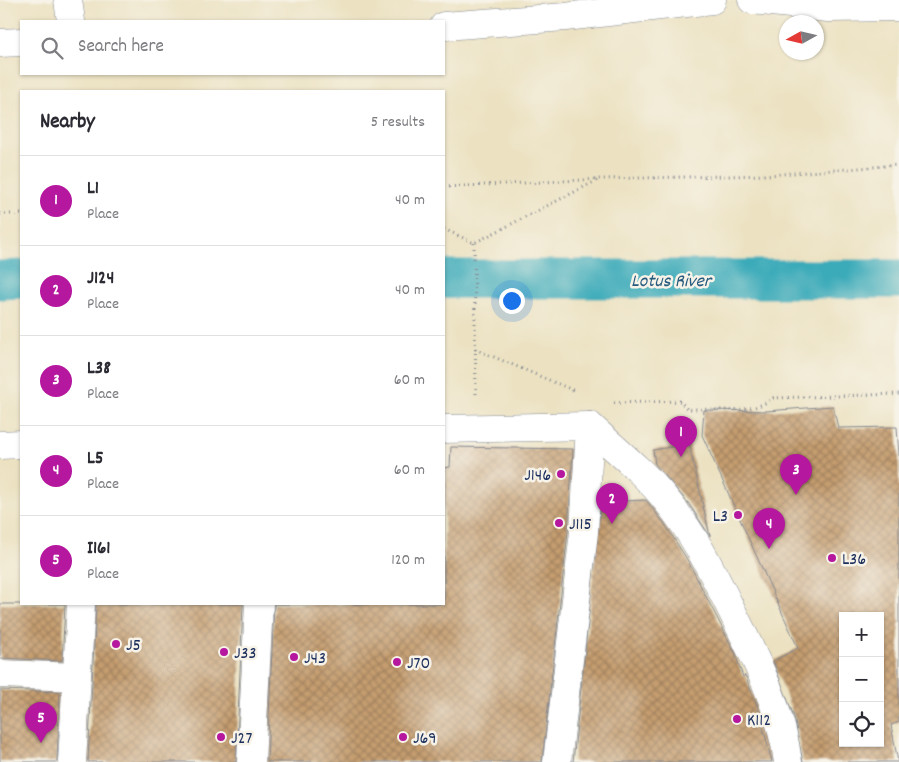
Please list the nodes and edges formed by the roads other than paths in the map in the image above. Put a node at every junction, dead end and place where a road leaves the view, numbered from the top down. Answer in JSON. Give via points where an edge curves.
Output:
{"nodes":[{"id":1,"x":68,"y":0,"type":"edge"},
{"id":2,"x":698,"y":0,"type":"edge"},
{"id":3,"x":752,"y":0,"type":"edge"},
{"id":4,"x":899,"y":6,"type":"edge"},
{"id":5,"x":71,"y":20,"type":"edge"},
{"id":6,"x":445,"y":26,"type":"edge"},
{"id":7,"x":20,"y":42,"type":"edge"},
{"id":8,"x":0,"y":43,"type":"edge"},
{"id":9,"x":590,"y":426,"type":"junction"},
{"id":10,"x":445,"y":429,"type":"edge"},
{"id":11,"x":20,"y":444,"type":"edge"},
{"id":12,"x":0,"y":445,"type":"edge"},
{"id":13,"x":81,"y":605,"type":"edge"},
{"id":14,"x":259,"y":605,"type":"edge"},
{"id":15,"x":0,"y":674,"type":"edge"},
{"id":16,"x":77,"y":677,"type":"junction"},
{"id":17,"x":72,"y":762,"type":"edge"},
{"id":18,"x":250,"y":762,"type":"edge"},
{"id":19,"x":557,"y":762,"type":"edge"},
{"id":20,"x":788,"y":762,"type":"edge"}],
"edges":[{"from":1,"to":5,"type":"street"},
{"from":2,"to":6,"type":"street","via":[[565,17]]},
{"from":3,"to":4,"type":"street","via":[[828,8]]},
{"from":7,"to":8,"type":"street"},
{"from":9,"to":10,"type":"street"},
{"from":9,"to":19,"type":"street","via":[[584,532]]},
{"from":9,"to":20,"type":"street","via":[[666,500],[698,544],[772,698]]},
{"from":11,"to":12,"type":"street"},
{"from":13,"to":16,"type":"street"},
{"from":14,"to":18,"type":"street"},
{"from":15,"to":16,"type":"street"},
{"from":16,"to":17,"type":"street"}]}
